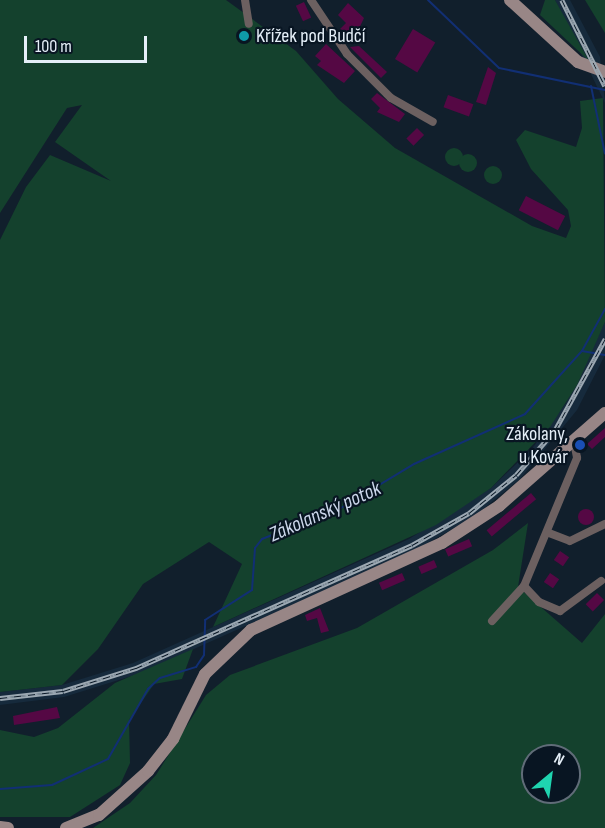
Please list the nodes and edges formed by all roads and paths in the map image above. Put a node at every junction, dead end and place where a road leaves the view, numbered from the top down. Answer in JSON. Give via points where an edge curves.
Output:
{"nodes":[{"id":1,"x":245,"y":0,"type":"edge"},
{"id":2,"x":312,"y":0,"type":"edge"},
{"id":3,"x":510,"y":0,"type":"edge"},
{"id":4,"x":249,"y":24,"type":"dead end"},
{"id":5,"x":605,"y":72,"type":"edge"},
{"id":6,"x":433,"y":123,"type":"dead end"},
{"id":7,"x":605,"y":413,"type":"edge"},
{"id":8,"x":574,"y":442,"type":"junction"},
{"id":9,"x":605,"y":524,"type":"edge"},
{"id":10,"x":549,"y":533,"type":"junction"},
{"id":11,"x":602,"y":581,"type":"dead end"},
{"id":12,"x":524,"y":586,"type":"junction"},
{"id":13,"x":492,"y":621,"type":"dead end"},
{"id":14,"x":0,"y":827,"type":"edge"},
{"id":15,"x":8,"y":828,"type":"edge"},
{"id":16,"x":66,"y":828,"type":"edge"}],
"edges":[{"from":1,"to":4,"type":"street"},
{"from":2,"to":6,"type":"street","via":[[347,54],[391,98]]},
{"from":3,"to":5,"type":"main road","via":[[578,62]]},
{"from":7,"to":8,"type":"main road"},
{"from":8,"to":10,"type":"street","via":[[577,459]]},
{"from":8,"to":16,"type":"main road","via":[[499,506],[442,543],[250,630],[205,674],[173,739],[148,771],[99,815]]},
{"from":9,"to":10,"type":"street","via":[[570,541]]},
{"from":10,"to":12,"type":"street"},
{"from":11,"to":12,"type":"street","via":[[560,611],[539,602]]},
{"from":12,"to":13,"type":"street"},
{"from":14,"to":15,"type":"main road"}]}
